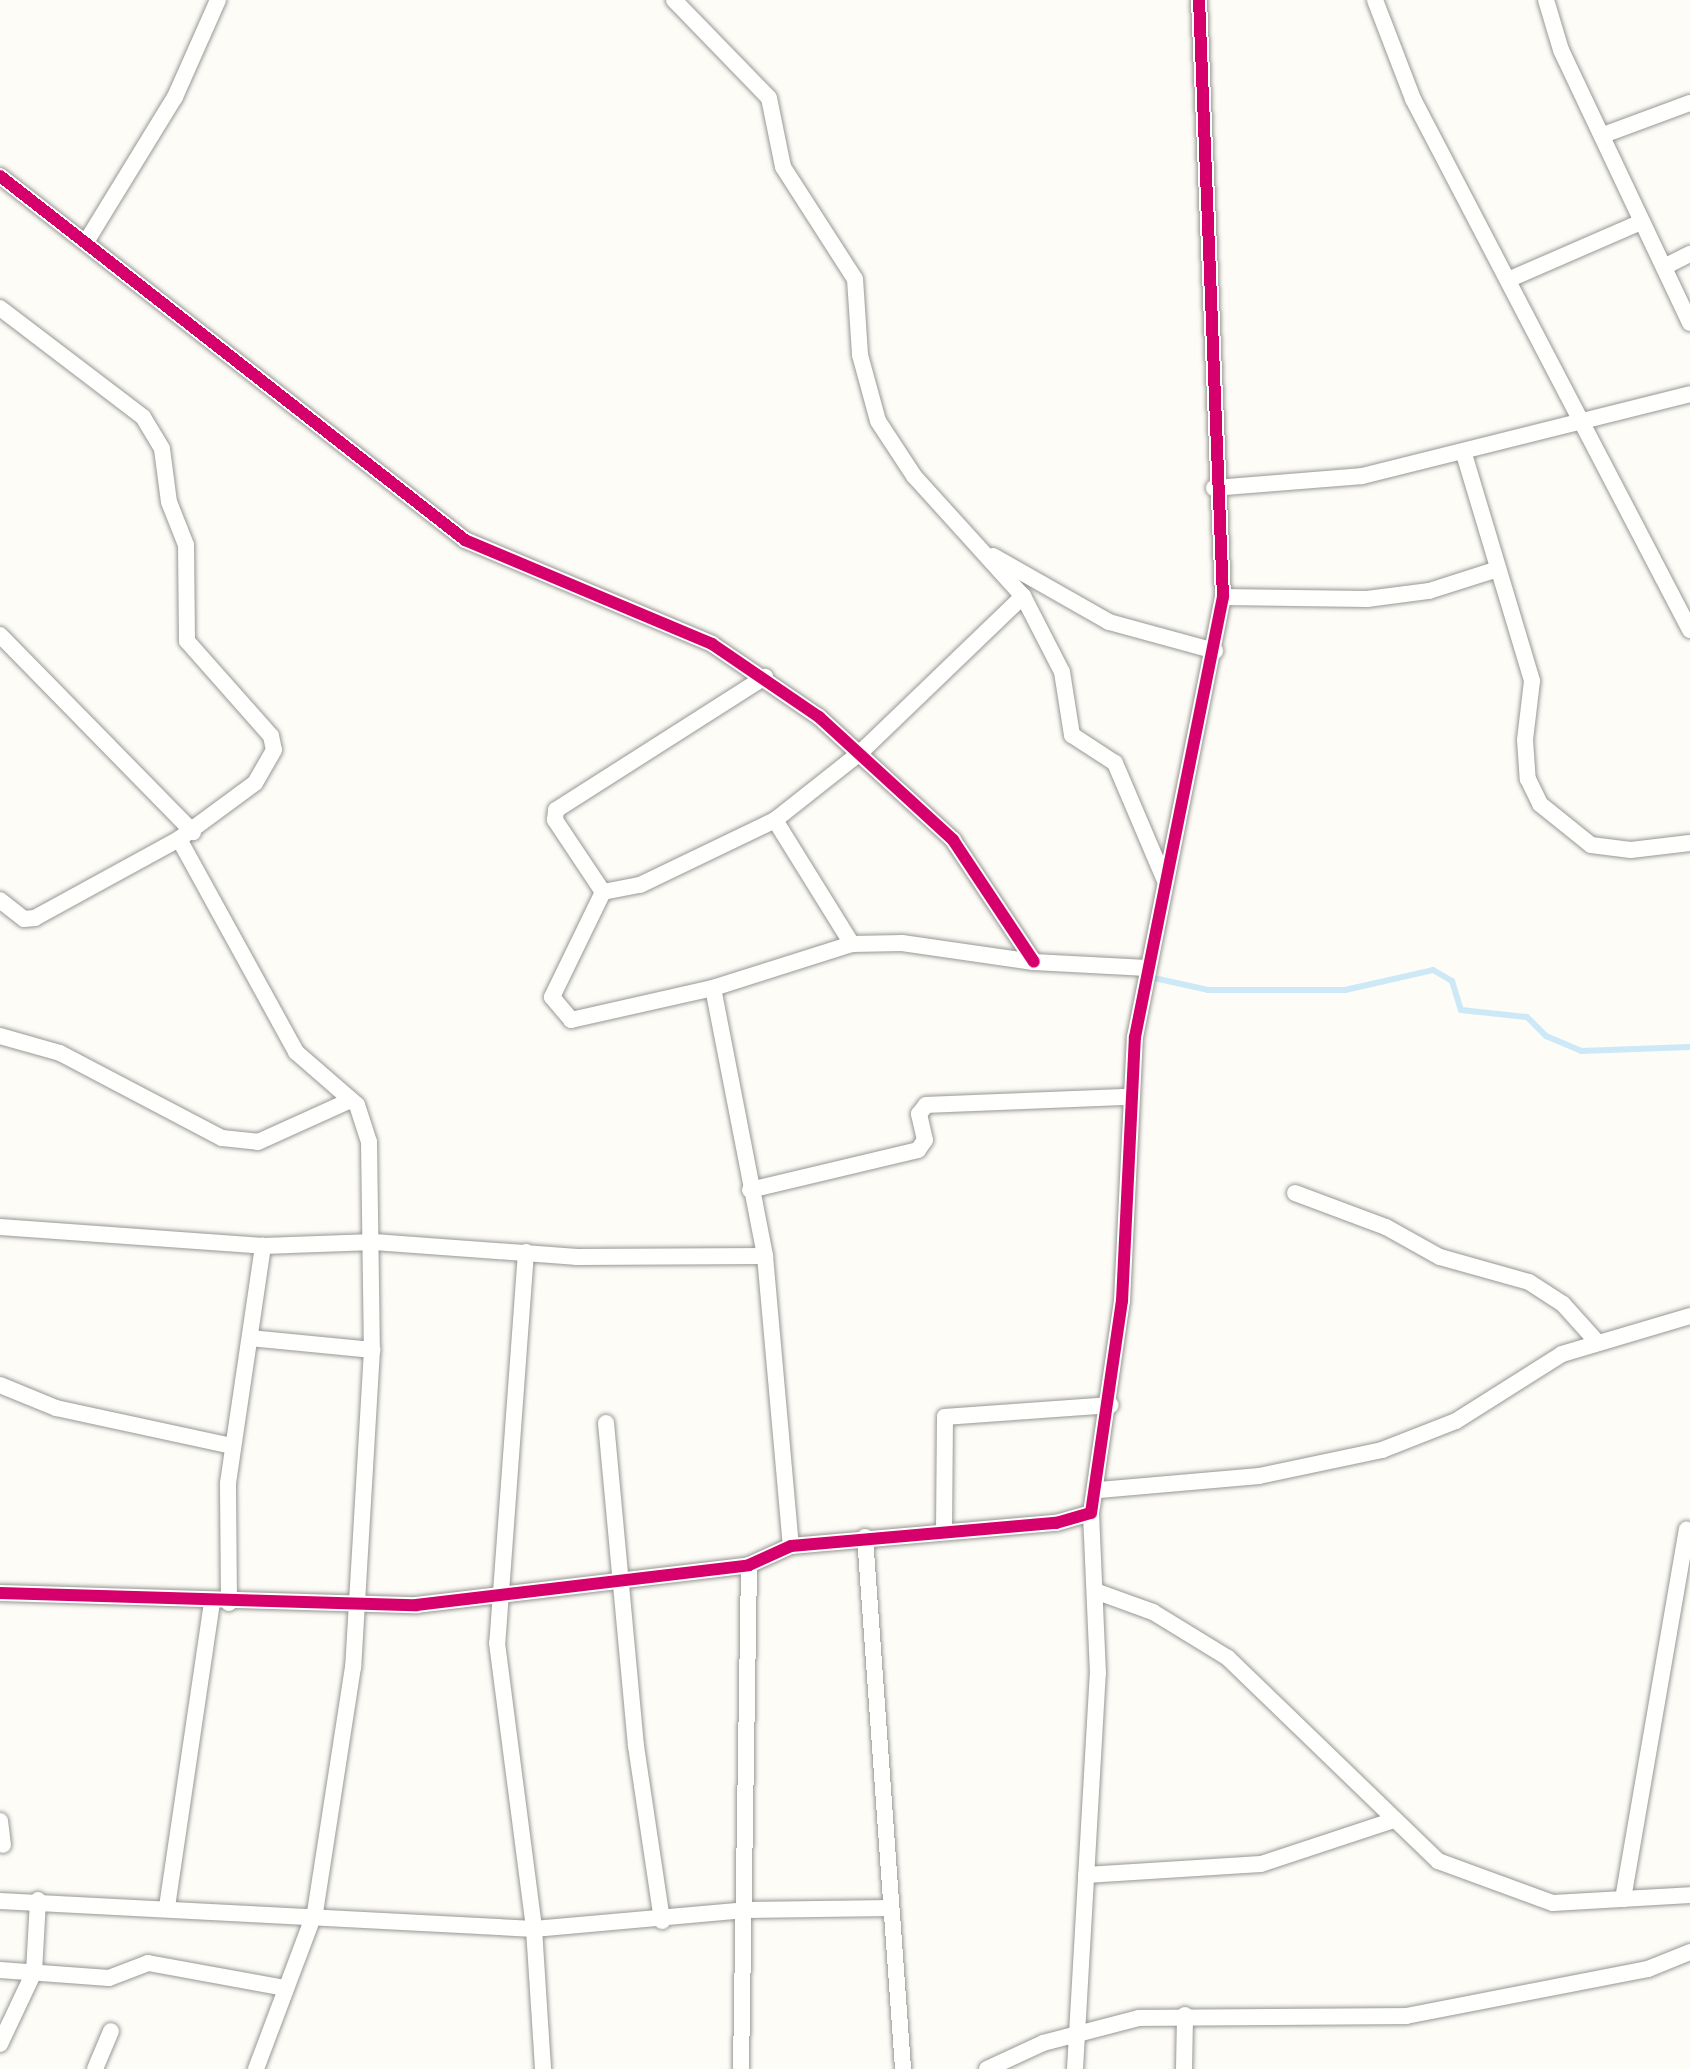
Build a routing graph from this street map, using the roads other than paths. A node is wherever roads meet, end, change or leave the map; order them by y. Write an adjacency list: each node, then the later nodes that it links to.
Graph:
1 (218, 0): 10 (street)
2 (674, 0): 20 (street)
3 (1199, 0): 19 (street)
4 (1375, 0): 13 (street)
5 (1546, 0): 7 (street)
6 (1690, 103): 7 (street)
7 (1606, 134): 9 (street)
8 (0, 176): 10 (street)
9 (1641, 222): 12 (street); 13 (street)
10 (86, 242): 27 (street)
11 (1690, 254): 12 (street)
12 (1664, 267): 15 (street)
13 (1510, 279): 17 (street)
14 (0, 308): 30 (street)
15 (1690, 323)
16 (1690, 394): 17 (street)
17 (1586, 425): 18 (street); 24 (street)
18 (1464, 454): 19 (street); 21 (street)
19 (1214, 488): 23 (street)
20 (992, 556): 22 (street); 26 (street)
21 (1498, 569): 23 (street); 31 (street)
22 (1023, 596): 28 (street); 32 (street)
23 (1223, 597): 26 (street)
24 (1690, 630)
25 (0, 635): 30 (street)
26 (1215, 651): 32 (street)
27 (765, 677): 28 (street); 33 (street)
28 (861, 752): 29 (street); 36 (street)
29 (775, 820): 33 (street); 35 (street)
30 (186, 835): 34 (street); 41 (street)
31 (1690, 843)
32 (1165, 881): 37 (street)
33 (603, 892): 38 (street)
34 (0, 900)
35 (852, 944): 36 (street); 38 (street)
36 (1034, 962): 37 (street)
37 (1147, 968): 40 (street)
38 (713, 988): 42 (street)
39 (0, 1036): 41 (street)
40 (1128, 1097): 42 (street); 54 (street)
41 (351, 1100): 45 (street)
42 (750, 1190): 48 (street)
43 (1295, 1193): 51 (street)
44 (0, 1227): 46 (street)
45 (374, 1242): 46 (street); 47 (street); 52 (street)
46 (263, 1246): 50 (street)
47 (526, 1252): 48 (street); 67 (street)
48 (765, 1256): 62 (street)
49 (1690, 1316): 51 (street)
50 (250, 1338): 52 (street); 56 (street)
51 (1598, 1343): 57 (street)
52 (372, 1350): 69 (street)
53 (0, 1385): 56 (street)
54 (1111, 1405): 57 (street); 60 (street)
55 (606, 1423): 64 (street)
56 (232, 1446): 68 (street)
57 (1099, 1490): 58 (street)
58 (1091, 1513): 60 (street); 65 (street)
59 (1687, 1529): 75 (street)
60 (944, 1531): 61 (street)
61 (865, 1537): 62 (street); 79 (street)
62 (791, 1546): 63 (street)
63 (749, 1565): 64 (street); 80 (street)
64 (623, 1584): 67 (street); 82 (street)
65 (1095, 1591): 71 (street); 73 (street)
66 (0, 1593): 68 (street)
67 (497, 1597): 69 (street); 83 (street)
68 (221, 1602): 69 (street); 78 (street)
69 (358, 1605): 81 (street)
70 (0, 1821): 72 (street)
71 (1391, 1821): 73 (street); 75 (street)
72 (3, 1845)
73 (1086, 1875): 90 (street)
74 (1690, 1895): 75 (street)
75 (1623, 1899)
76 (38, 1900): 77 (street); 78 (street); 86 (street)
77 (0, 1901)
78 (167, 1907): 81 (street)
79 (891, 1908): 80 (street); 96 (street)
80 (745, 1910): 82 (street); 95 (street)
81 (315, 1912): 83 (street); 87 (street)
82 (662, 1921): 83 (street)
83 (534, 1929): 94 (street)
84 (1690, 1952): 88 (street)
85 (0, 1970): 86 (street)
86 (34, 1972): 87 (street); 91 (street)
87 (286, 1988): 93 (street)
88 (1185, 2015): 90 (street); 99 (street)
89 (111, 2031): 92 (street)
90 (1076, 2034): 97 (street); 98 (street)
91 (0, 2044)
92 (95, 2069)
93 (256, 2069)
94 (543, 2069)
95 (741, 2069)
96 (903, 2069)
97 (987, 2069)
98 (1075, 2069)
99 (1184, 2069)

